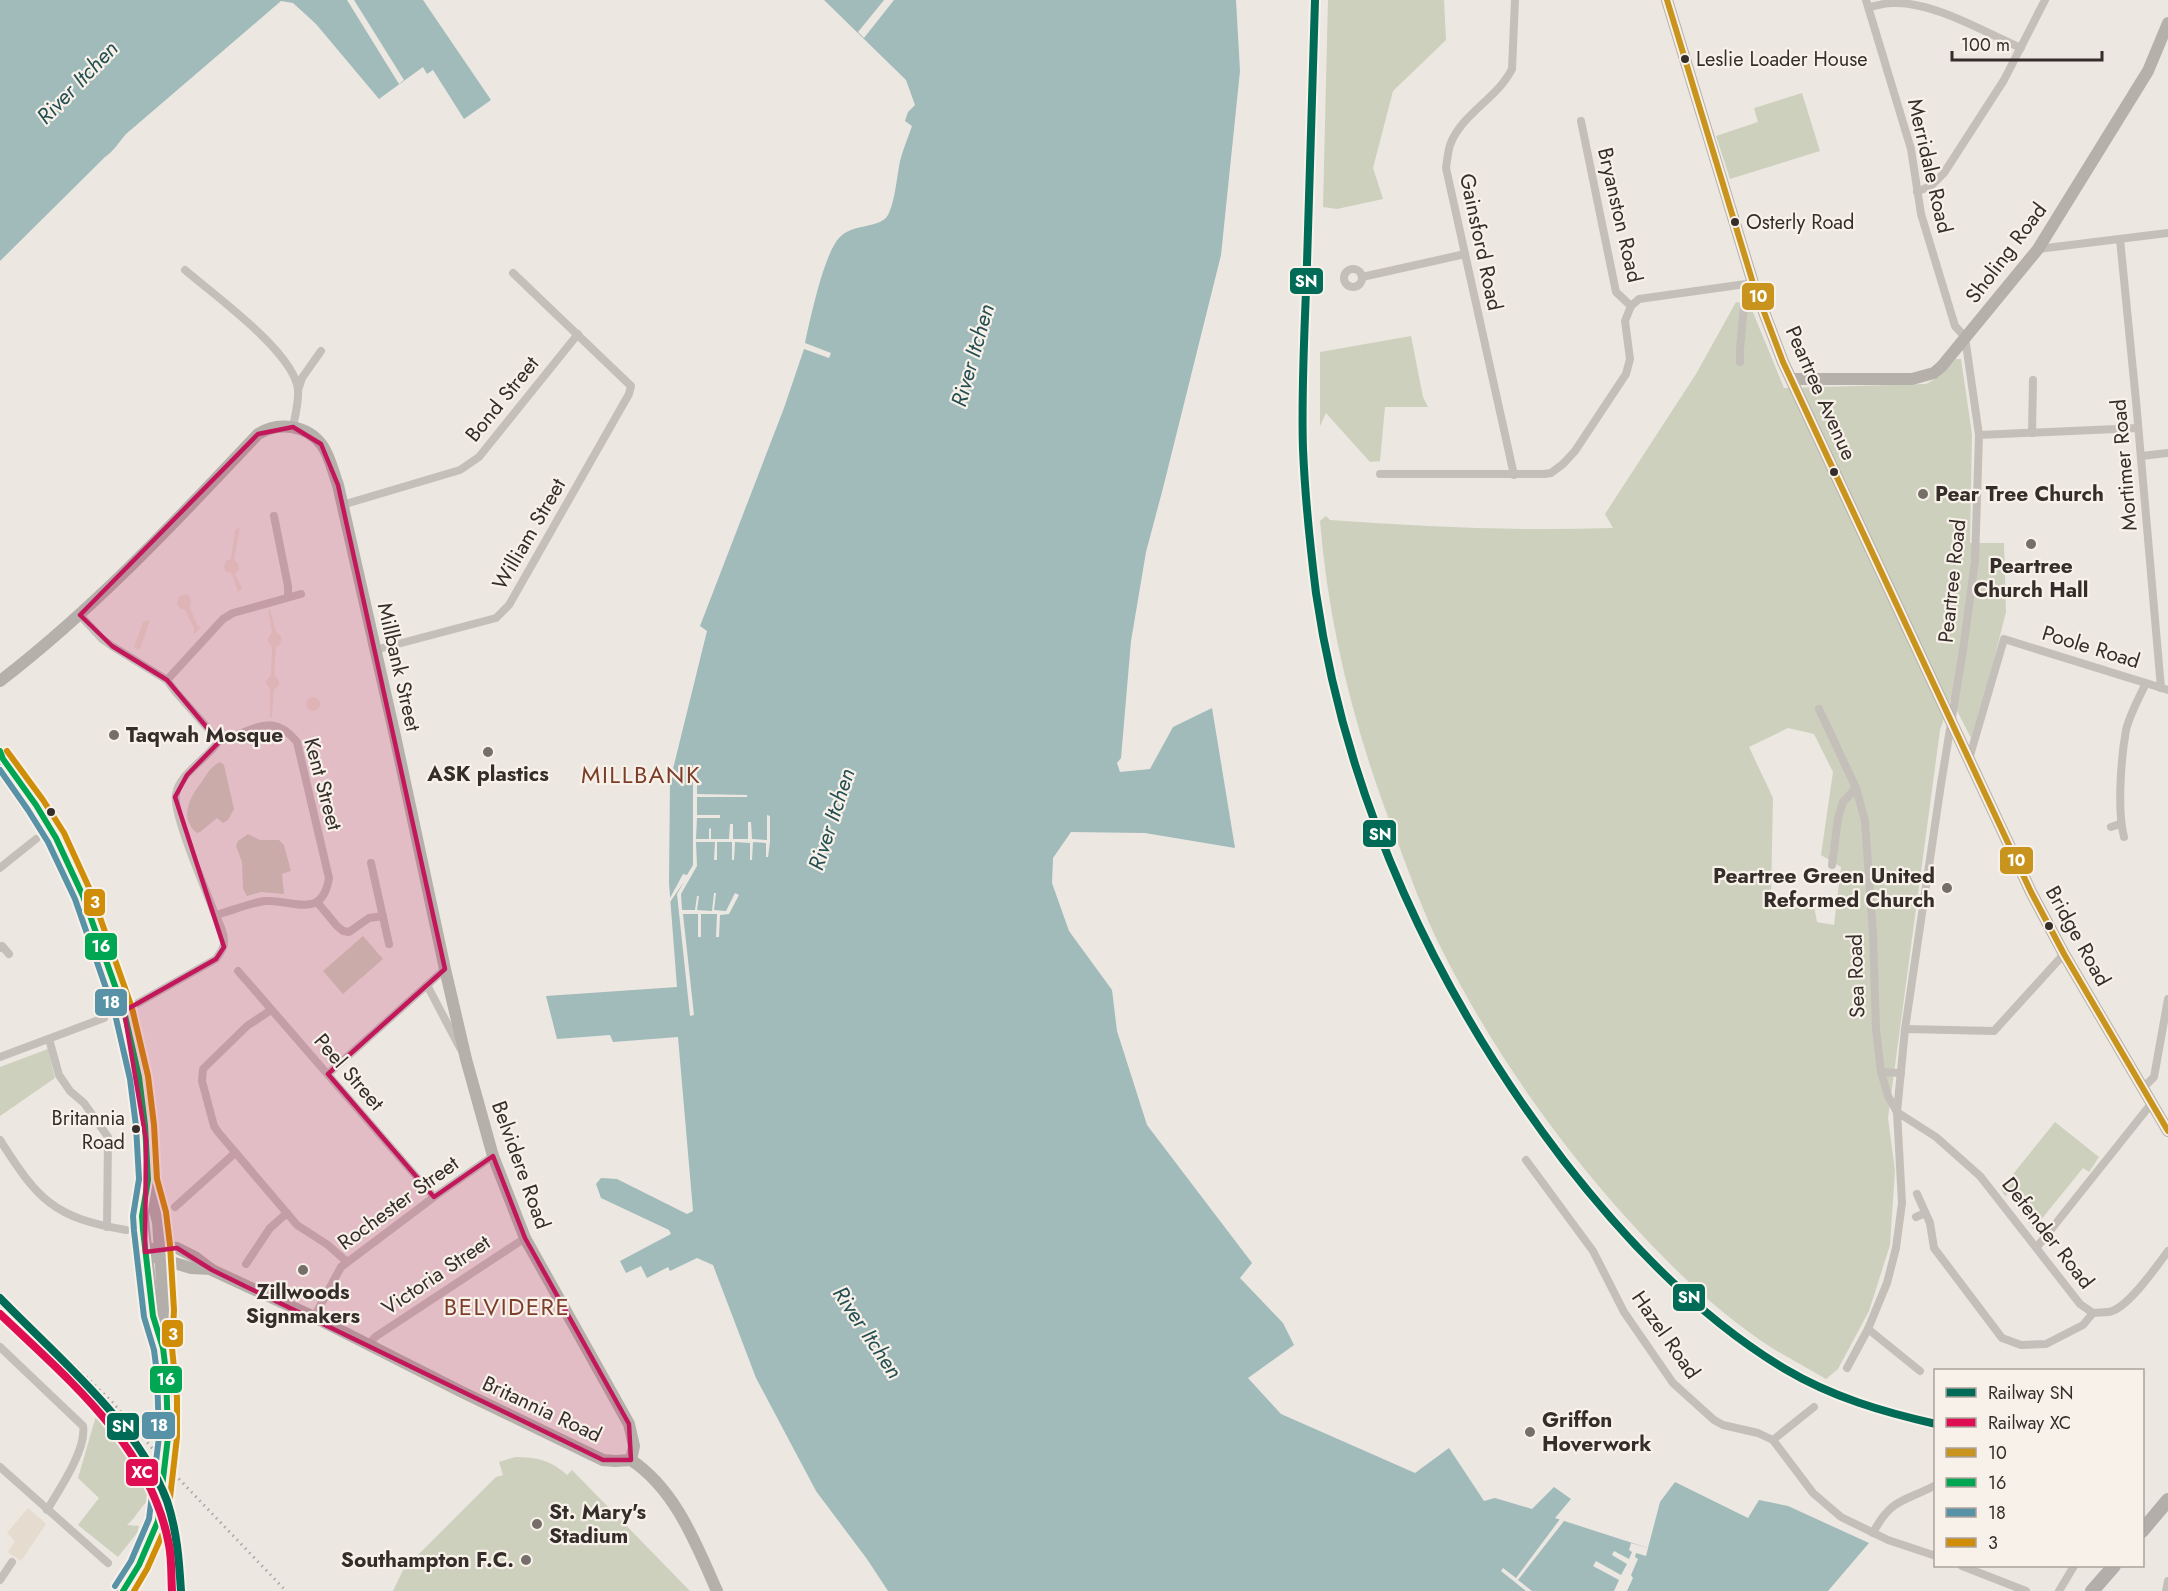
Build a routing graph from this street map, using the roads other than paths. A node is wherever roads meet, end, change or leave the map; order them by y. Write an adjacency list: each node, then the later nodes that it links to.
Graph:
1 (1515, 0): 12 (street, Gainsford Road)
2 (1667, 0): 16 (street, Peartree Avenue)
3 (2045, 0): 6 (street)
4 (1868, 4): 6 (street); 8 (street, Merridale Road)
5 (2168, 23): 11 (street, Sholing Road)
6 (2021, 48): 8 (street)
7 (1581, 121): 17 (street, Bryanston Road)
8 (1917, 192): 19 (street, Merridale Road)
9 (2168, 234): 10 (street)
10 (2120, 239): 11 (street); 26 (street, Mortimer Road)
11 (2038, 249): 19 (street, Sholing Road)
12 (1465, 254): 15 (street); 32 (street, Gainsford Road)
13 (185, 270): 24 (street)
14 (513, 273): 18 (street)
15 (1362, 277)
16 (1749, 284): 17 (street); 21 (street); 22 (street, Peartree Avenue)
17 (1631, 306): 32 (street, Bryanston Road)
18 (578, 334): 33 (street, Bond Street); 38 (street, William Street)
19 (1965, 337): 22 (street, Sholing Road); 28 (street, Peartree Road)
20 (321, 351): 24 (street)
21 (1740, 362)
22 (1791, 380): 44 (street, Peartree Avenue)
23 (2033, 380): 27 (street)
24 (298, 390): 25 (street)
25 (293, 427): 33 (street, Millbank Street); 37 (street)
26 (2138, 428): 27 (street); 30 (street, Mortimer Road)
27 (2032, 433): 28 (street)
28 (1978, 435): 44 (street, Peartree Road)
29 (2168, 453): 30 (street)
30 (2141, 456): 42 (street, Mortimer Road)
31 (1380, 474): 32 (street, Bryanston Road)
32 (1514, 475)
33 (342, 505): 38 (street, Millbank Street)
34 (274, 516): 36 (street)
35 (301, 594): 36 (street)
36 (288, 597): 39 (street)
37 (80, 615): 39 (street); 40 (street)
38 (375, 650): 63 (street, Millbank Street)
39 (167, 680): 45 (street)
40 (0, 681)
41 (2146, 683): 42 (street, Poole Road); 47 (street, Poole Road); 49 (street)
42 (2164, 689)
43 (1819, 709): 48 (street, Sea Road)
44 (1951, 721): 47 (street, Bridge Road); 70 (street, Peartree Road)
45 (219, 741): 56 (street, Kent Street); 57 (street)
46 (1, 755): 68 (main road)
47 (1969, 760): 62 (street, Bridge Road)
48 (1856, 788): 54 (street); 74 (street, Sea Road)
49 (2120, 824): 50 (street); 51 (street)
50 (2111, 827)
51 (2124, 837)
52 (36, 839): 55 (street)
53 (371, 863): 58 (street)
54 (1832, 865)
55 (0, 868)
56 (317, 902): 57 (street); 58 (street)
57 (216, 915): 68 (street)
58 (383, 916): 59 (street)
59 (389, 944)
60 (1, 945): 61 (street)
61 (9, 954)
62 (2064, 954): 70 (street); 77 (street, Bridge Road)
63 (445, 969): 65 (street); 73 (street, Belvidere Road)
64 (238, 971): 67 (street, Peel Street)
65 (427, 985): 73 (street, Belvidere Road); 76 (street)
66 (2168, 999): 77 (street)
67 (271, 1010): 76 (street, Peel Street); 82 (street)
68 (124, 1011): 85 (main road)
69 (104, 1018): 71 (street)
70 (1905, 1029): 75 (street, Peartree Road)
71 (49, 1039): 72 (street); 92 (street)
72 (0, 1057)
73 (466, 1059): 83 (street, Belvidere Road)
74 (1881, 1072): 75 (street); 79 (street, Sea Road)
75 (1901, 1073): 79 (street, Peartree Road)
76 (328, 1074): 87 (street, Peel Street)
77 (2142, 1089): 78 (street, Bridge Road)
78 (2151, 1104): 80 (street, Bridge Road); 95 (street)
79 (1896, 1112): 95 (street, Defender Road); 103 (street, Sea Road)
80 (2168, 1131)
81 (0, 1140): 92 (street)
82 (235, 1153): 88 (street); 89 (street)
83 (493, 1156): 87 (street, Rochester Street); 94 (street, Belvidere Road)
84 (1526, 1160): 110 (street, Hazel Road)
85 (148, 1180): 97 (main road); 98 (main road)
86 (1917, 1194): 90 (street)
87 (434, 1197): 99 (street, Rochester Street)
88 (175, 1207)
89 (287, 1213): 99 (street); 100 (street)
90 (1925, 1213): 91 (street); 101 (street)
91 (1916, 1217)
92 (106, 1227): 93 (street)
93 (126, 1230)
94 (525, 1238): 104 (street, Victoria Street); 111 (street, Belvidere Road)
95 (2037, 1247): 101 (street, Defender Road)
96 (2168, 1251): 101 (street, Defender Road)
97 (145, 1252): 98 (street, Britannia Road); 106 (main road)
98 (161, 1253): 102 (street, Britannia Road); 106 (main road)
99 (347, 1262): 102 (street, Rochester Street)
100 (246, 1264)
101 (2093, 1313)
102 (314, 1317): 104 (street, Britannia Road)
103 (1868, 1329): 107 (street, Sea Road); 108 (street)
104 (369, 1345): 111 (street, Britannia Road)
105 (0, 1347): 115 (street)
106 (163, 1348): 126 (main road, bridge)
107 (1847, 1368)
108 (1920, 1371)
109 (1814, 1407): 110 (street)
110 (1773, 1440): 117 (street)
111 (631, 1460): 127 (street)
112 (0, 1467): 115 (street)
113 (1934, 1485): 117 (street)
114 (2168, 1500): 116 (main road)
115 (47, 1510): 120 (street)
116 (2144, 1529)
117 (1873, 1533): 118 (street)
118 (1934, 1556)
119 (12, 1562): 124 (street)
120 (108, 1563)
121 (1965, 1567): 128 (street)
122 (2073, 1567): 129 (street)
123 (2113, 1567): 130 (main road)
124 (0, 1580)
125 (2168, 1581): 131 (street)
126 (123, 1591)
127 (717, 1591)
128 (2026, 1591)
129 (2059, 1591)
130 (2092, 1591)
131 (2166, 1591)

